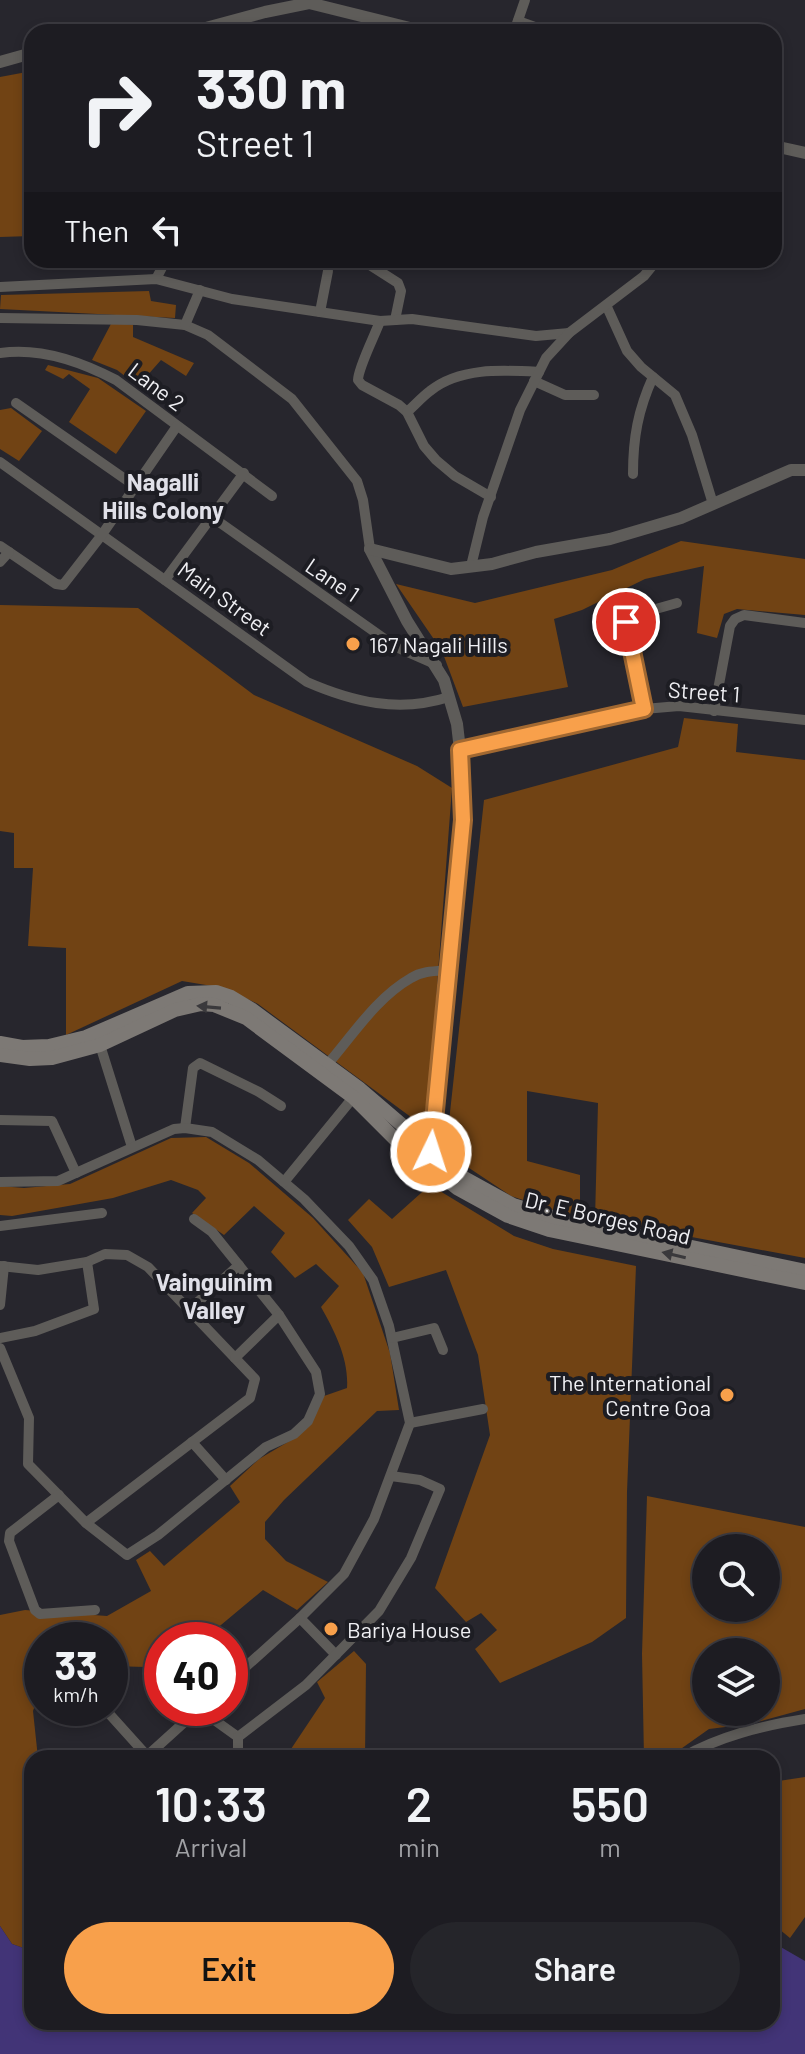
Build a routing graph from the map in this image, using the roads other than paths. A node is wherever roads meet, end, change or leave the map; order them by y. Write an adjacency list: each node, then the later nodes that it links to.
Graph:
1 (525, 0): 4 (street)
2 (221, 24): 3 (street)
3 (396, 24)
4 (517, 24)
5 (24, 55): 6 (street)
6 (0, 62)
7 (782, 148): 8 (street)
8 (805, 153)
9 (162, 268): 13 (street)
10 (375, 268): 19 (street)
11 (650, 268): 16 (street)
12 (328, 271): 17 (street)
13 (156, 279): 14 (street); 15 (street)
14 (0, 287)
15 (200, 290): 17 (street); 21 (street)
16 (607, 307): 22 (street); 25 (street)
17 (320, 312): 20 (street)
18 (0, 318): 21 (street)
19 (395, 320): 20 (street); 22 (street)
20 (380, 321): 28 (street)
21 (185, 325): 41 (street)
22 (569, 333): 24 (street)
23 (0, 353): 29 (street, Lane 2)
24 (536, 377): 26 (street); 28 (street); 36 (street)
25 (653, 377): 33 (street); 37 (street)
26 (594, 395)
27 (16, 403): 34 (street)
28 (407, 412): 36 (street)
29 (177, 426): 32 (street, Lane 2); 34 (street)
30 (0, 462): 39 (street, Main Street)
31 (805, 470): 37 (street)
32 (244, 473): 35 (street, Lane 2); 38 (street)
33 (633, 474)
34 (135, 486): 39 (street)
35 (272, 496)
36 (491, 497): 43 (street)
37 (713, 504): 43 (street)
38 (212, 517): 44 (street); 47 (street, Lane 1)
39 (101, 536): 40 (street); 44 (street, Main Street)
40 (5, 549): 42 (street)
41 (370, 549): 43 (street); 47 (street)
42 (0, 562)
43 (471, 566)
44 (165, 580): 48 (street, Main Street)
45 (677, 603): 49 (street)
46 (805, 623): 50 (street)
47 (437, 665): 48 (street)
48 (449, 697): 52 (street)
49 (644, 709): 50 (street, Street 1); 52 (street, Street 1)
50 (714, 711): 51 (street, Street 1)
51 (805, 720)
52 (460, 750): 53 (street)
53 (448, 970): 57 (street); 63 (street)
54 (0, 1043): 57 (main road, Dr. E Borges Road)
55 (100, 1045): 56 (main road, Dr. E Borges Road); 58 (main road, Dr. E Borges Road, one-way to 55); 62 (street)
56 (0, 1055)
57 (327, 1065): 58 (main road, Dr. E Borges Road)
58 (357, 1093): 63 (main road, Dr. E Borges Road); 66 (street); 74 (main road, Dr. E Borges Road, one-way to 58)
59 (281, 1106): 61 (street)
60 (0, 1120): 64 (street)
61 (185, 1128): 62 (street); 66 (street)
62 (132, 1147): 64 (street)
63 (431, 1152): 73 (main road, Dr. E Borges Road)
64 (76, 1173): 65 (street)
65 (0, 1182)
66 (284, 1182): 79 (street)
67 (102, 1213): 69 (street)
68 (194, 1219): 71 (street)
69 (0, 1226)
70 (87, 1262): 72 (street); 76 (street); 78 (street)
71 (239, 1265): 76 (street); 77 (street)
72 (2, 1266): 75 (street)
73 (805, 1271)
74 (805, 1283)
75 (0, 1305)
76 (189, 1310): 82 (street)
77 (279, 1315): 82 (street); 87 (street)
78 (0, 1338)
79 (392, 1338): 81 (street); 84 (street)
80 (0, 1348): 88 (street)
81 (443, 1350)
82 (235, 1358): 85 (street)
83 (483, 1409): 84 (street)
84 (410, 1423): 86 (street)
85 (192, 1442): 87 (street); 89 (street)
86 (391, 1476): 91 (street); 92 (street)
87 (226, 1480): 89 (street)
88 (59, 1495): 89 (street); 90 (street)
89 (86, 1523)
90 (95, 1610)
91 (300, 1618): 92 (street); 93 (street)
92 (336, 1655): 98 (street)
93 (248, 1665)
94 (805, 1719): 102 (street)
95 (120, 1726): 99 (street)
96 (181, 1726): 100 (street)
97 (224, 1726): 98 (street)
98 (238, 1737): 101 (street)
99 (142, 1750)
100 (155, 1750)
101 (238, 1750)
102 (695, 1750)

